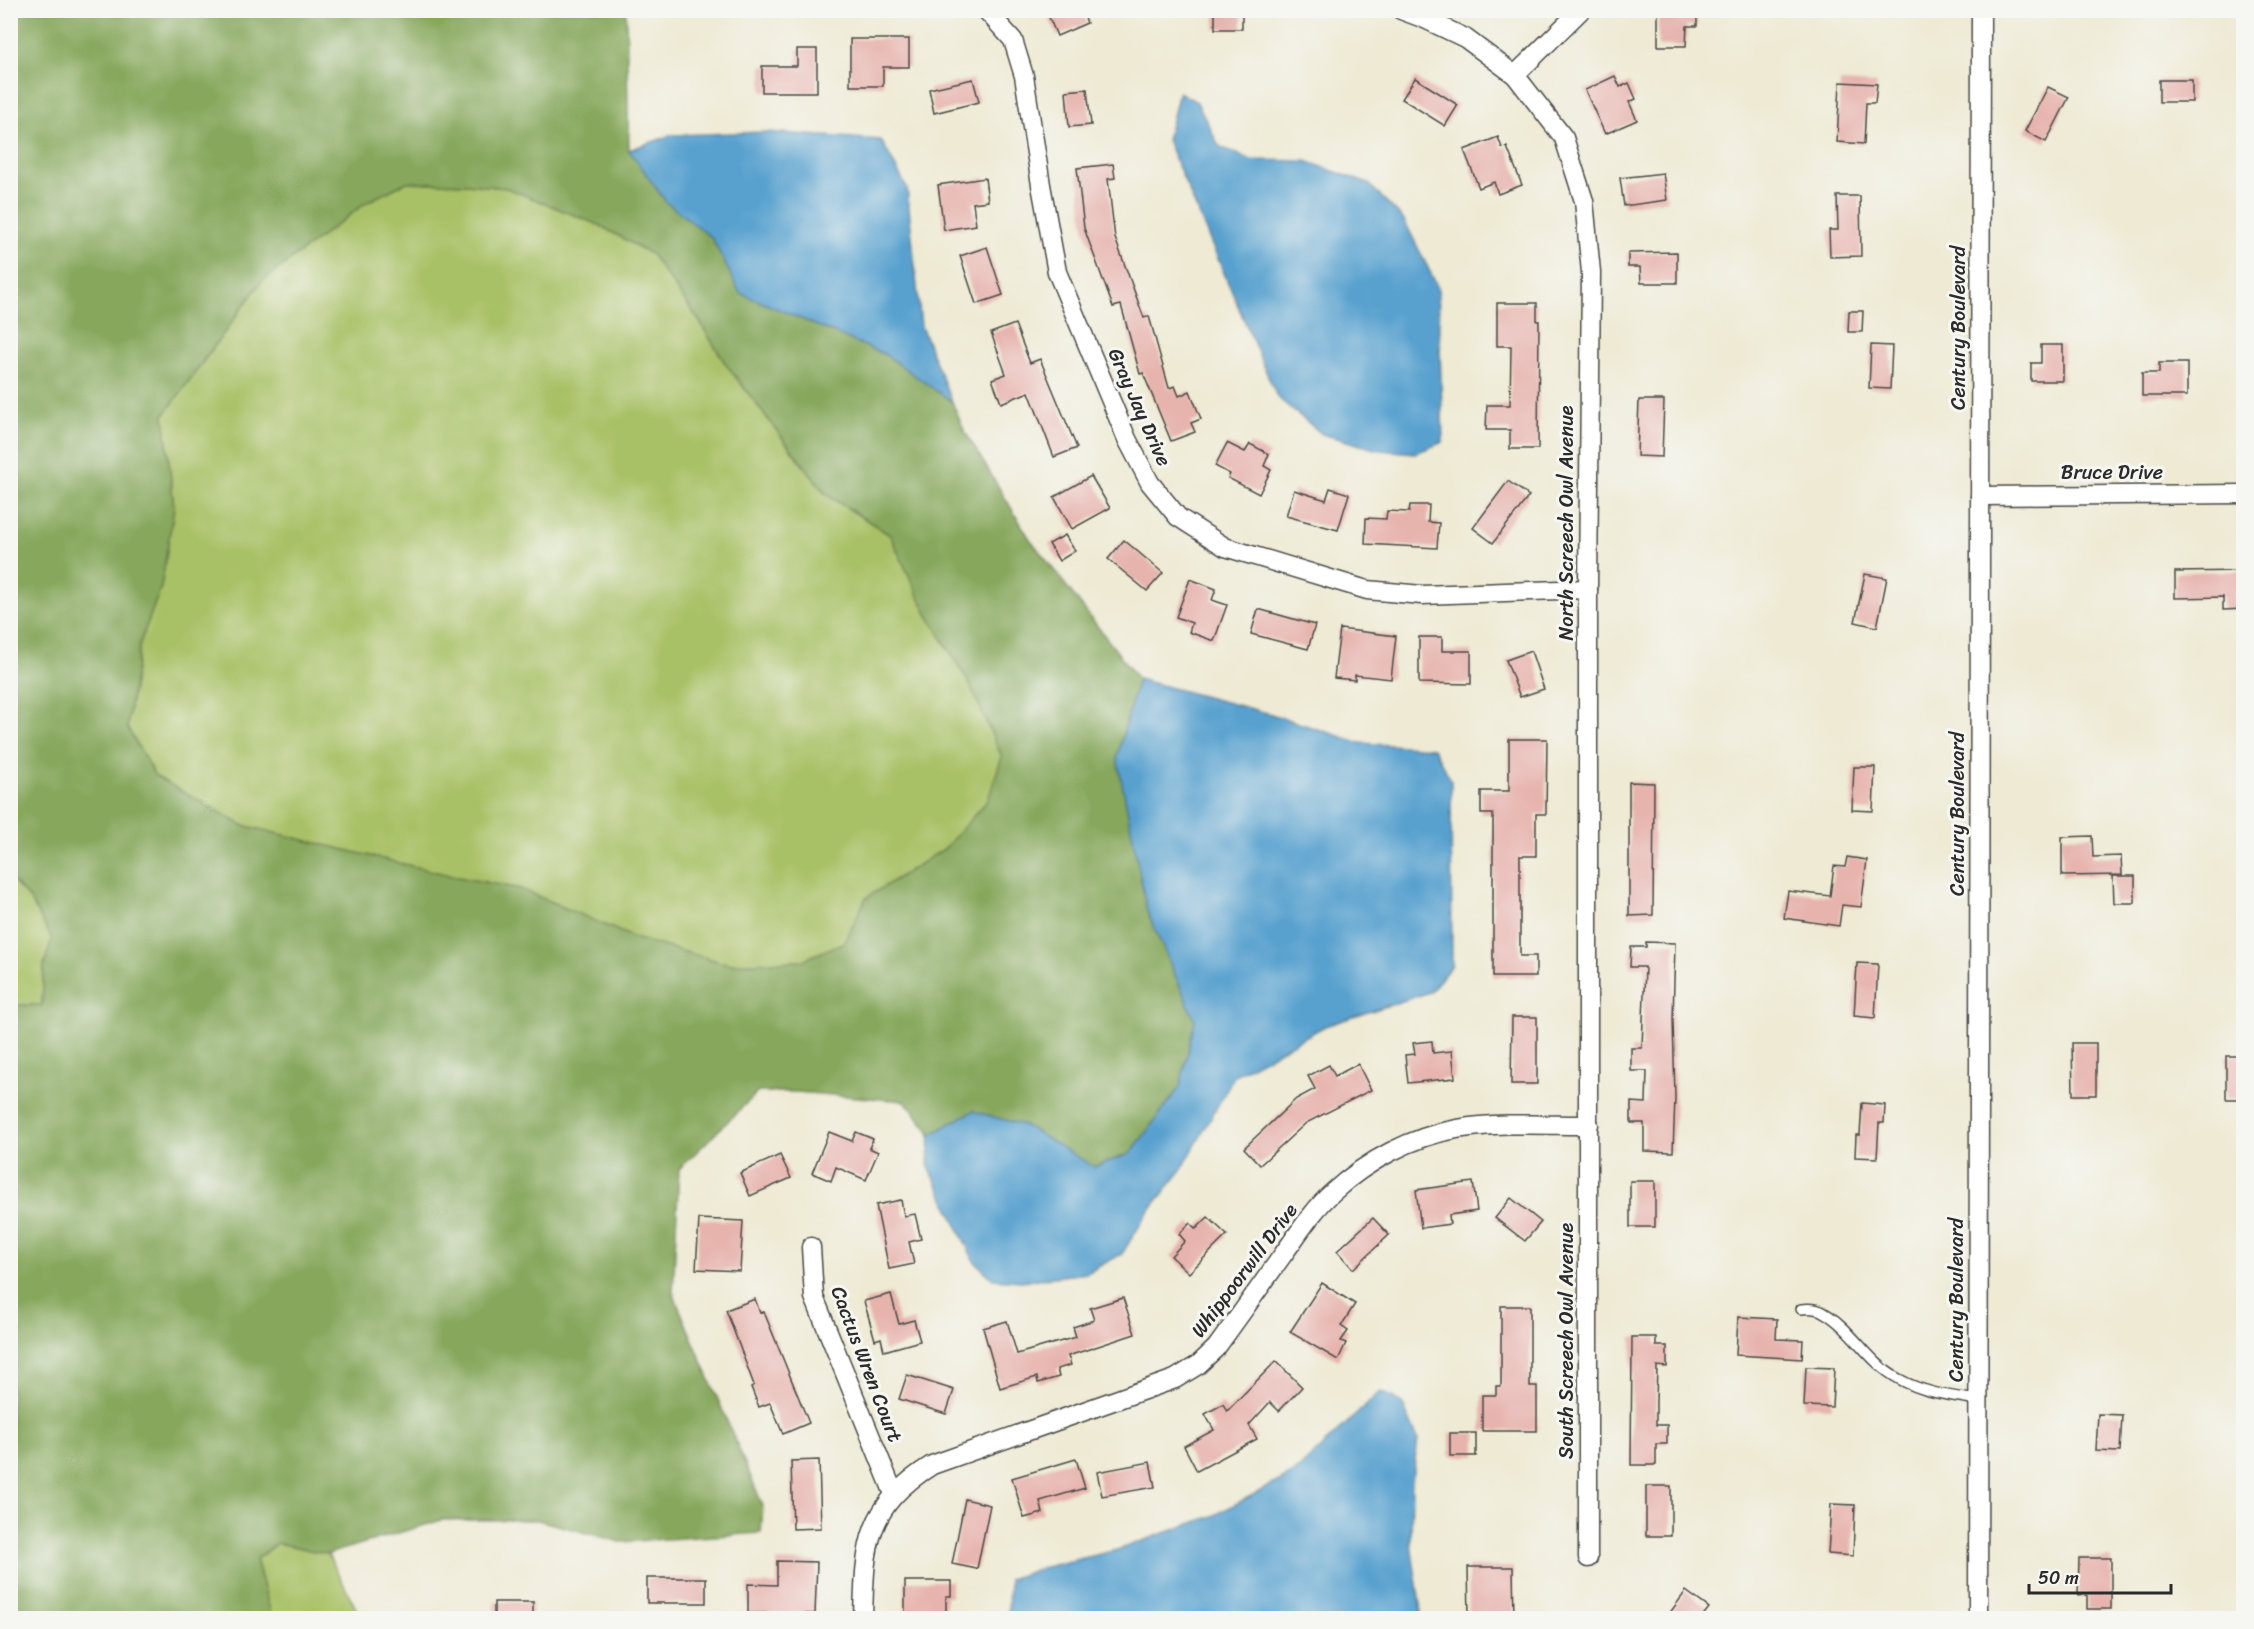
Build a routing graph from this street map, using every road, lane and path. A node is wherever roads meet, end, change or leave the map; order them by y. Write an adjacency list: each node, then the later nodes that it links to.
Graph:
1 (986, 10): 8 (street, Gray Jay Drive)
2 (1401, 10): 5 (street, North Screech Owl Avenue)
3 (1581, 10): 5 (street)
4 (1981, 10): 7 (street, Century Boulevard)
5 (1515, 75): 8 (street, North Screech Owl Avenue)
6 (2244, 494): 7 (street, Bruce Drive)
7 (1980, 496): 12 (street, Century Boulevard)
8 (1588, 589): 9 (street, North Screech Owl Avenue)
9 (1589, 1125): 13 (street, Whippoorwill Drive); 14 (street, South Screech Owl Avenue)
10 (811, 1247): 13 (street, Cactus Wren Court)
11 (1801, 1309): 12 (lane)
12 (1978, 1400): 16 (street, Century Boulevard)
13 (894, 1494): 15 (street, Whippoorwill Drive)
14 (1588, 1557)
15 (863, 1618)
16 (1978, 1618)

